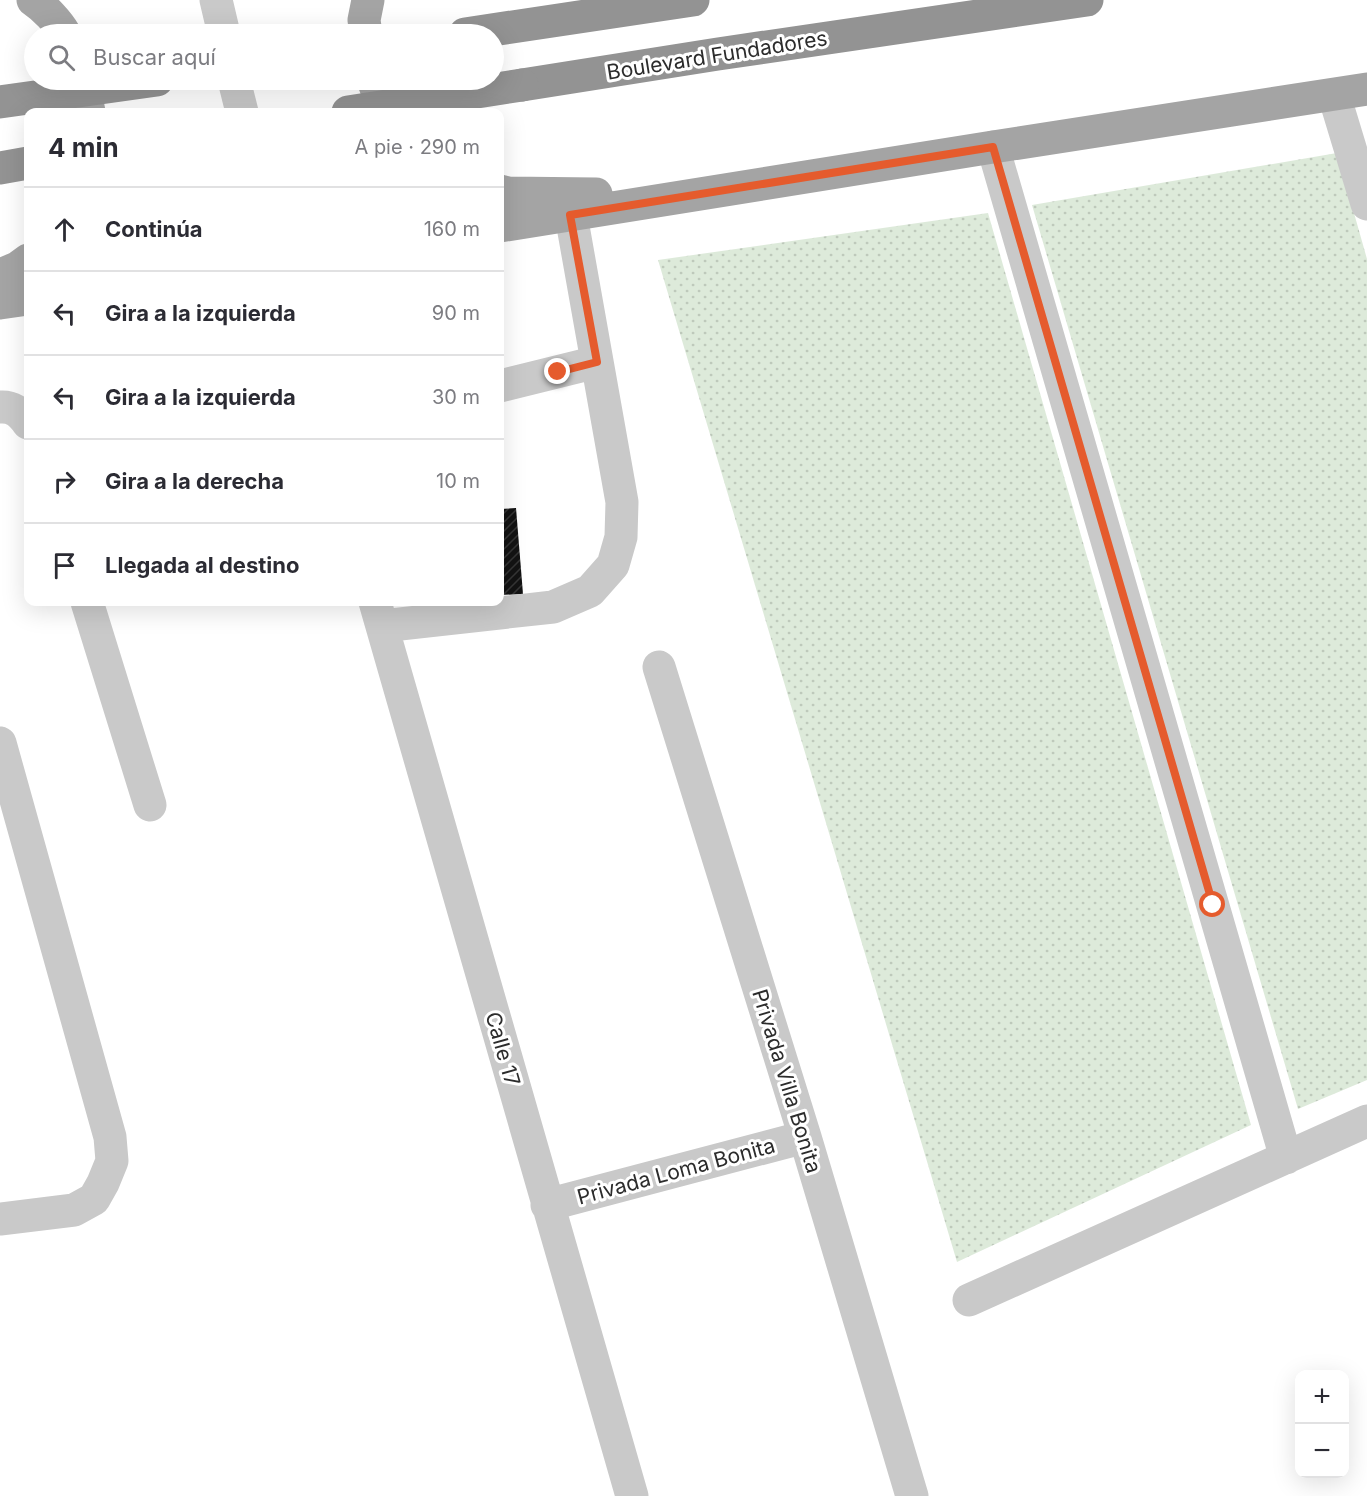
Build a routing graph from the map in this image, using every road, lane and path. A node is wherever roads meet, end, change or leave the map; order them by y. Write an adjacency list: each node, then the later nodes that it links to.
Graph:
1 (33, 0): 6 (main road)
2 (216, 0): 7 (street)
3 (368, 0): 8 (main road)
4 (693, 0): 9 (highway)
5 (1087, 0): 10 (highway, Boulevard Fundadores, bridge)
6 (58, 24)
7 (222, 24)
8 (365, 24)
9 (504, 29)
10 (504, 88)
11 (1367, 89): 17 (main road)
12 (85, 90): 19 (main road)
13 (86, 90): 18 (highway, bridge)
14 (236, 90): 20 (street)
15 (377, 90): 22 (main road)
16 (490, 90): 21 (highway, Boulevard Fundadores, bridge)
17 (1334, 95): 23 (main road); 28 (street)
18 (0, 102)
19 (88, 108)
20 (241, 108)
21 (374, 108)
22 (384, 108)
23 (993, 147): 26 (main road); 46 (street)
24 (24, 164): 25 (highway)
25 (0, 168)
26 (719, 191): 27 (main road); 29 (main road)
27 (504, 192)
28 (1367, 204)
29 (570, 215): 30 (main road); 35 (street)
30 (504, 225)
31 (24, 263): 32 (main road)
32 (0, 275)
33 (24, 300): 34 (main road)
34 (0, 303)
35 (597, 362): 36 (street); 40 (street)
36 (504, 385)
37 (0, 407): 38 (street)
38 (24, 417)
39 (88, 606): 43 (street)
40 (379, 614): 47 (street, Calle 17)
41 (659, 667): 45 (street, Privada Villa Bonita)
42 (0, 743): 48 (street)
43 (150, 805)
44 (1367, 1121): 46 (street)
45 (805, 1137): 47 (street, Privada Loma Bonita); 51 (street, Privada Villa Bonita)
46 (1286, 1158): 49 (street)
47 (547, 1205): 50 (street, Calle 17)
48 (0, 1219)
49 (969, 1300)
50 (632, 1496)
51 (912, 1496)

